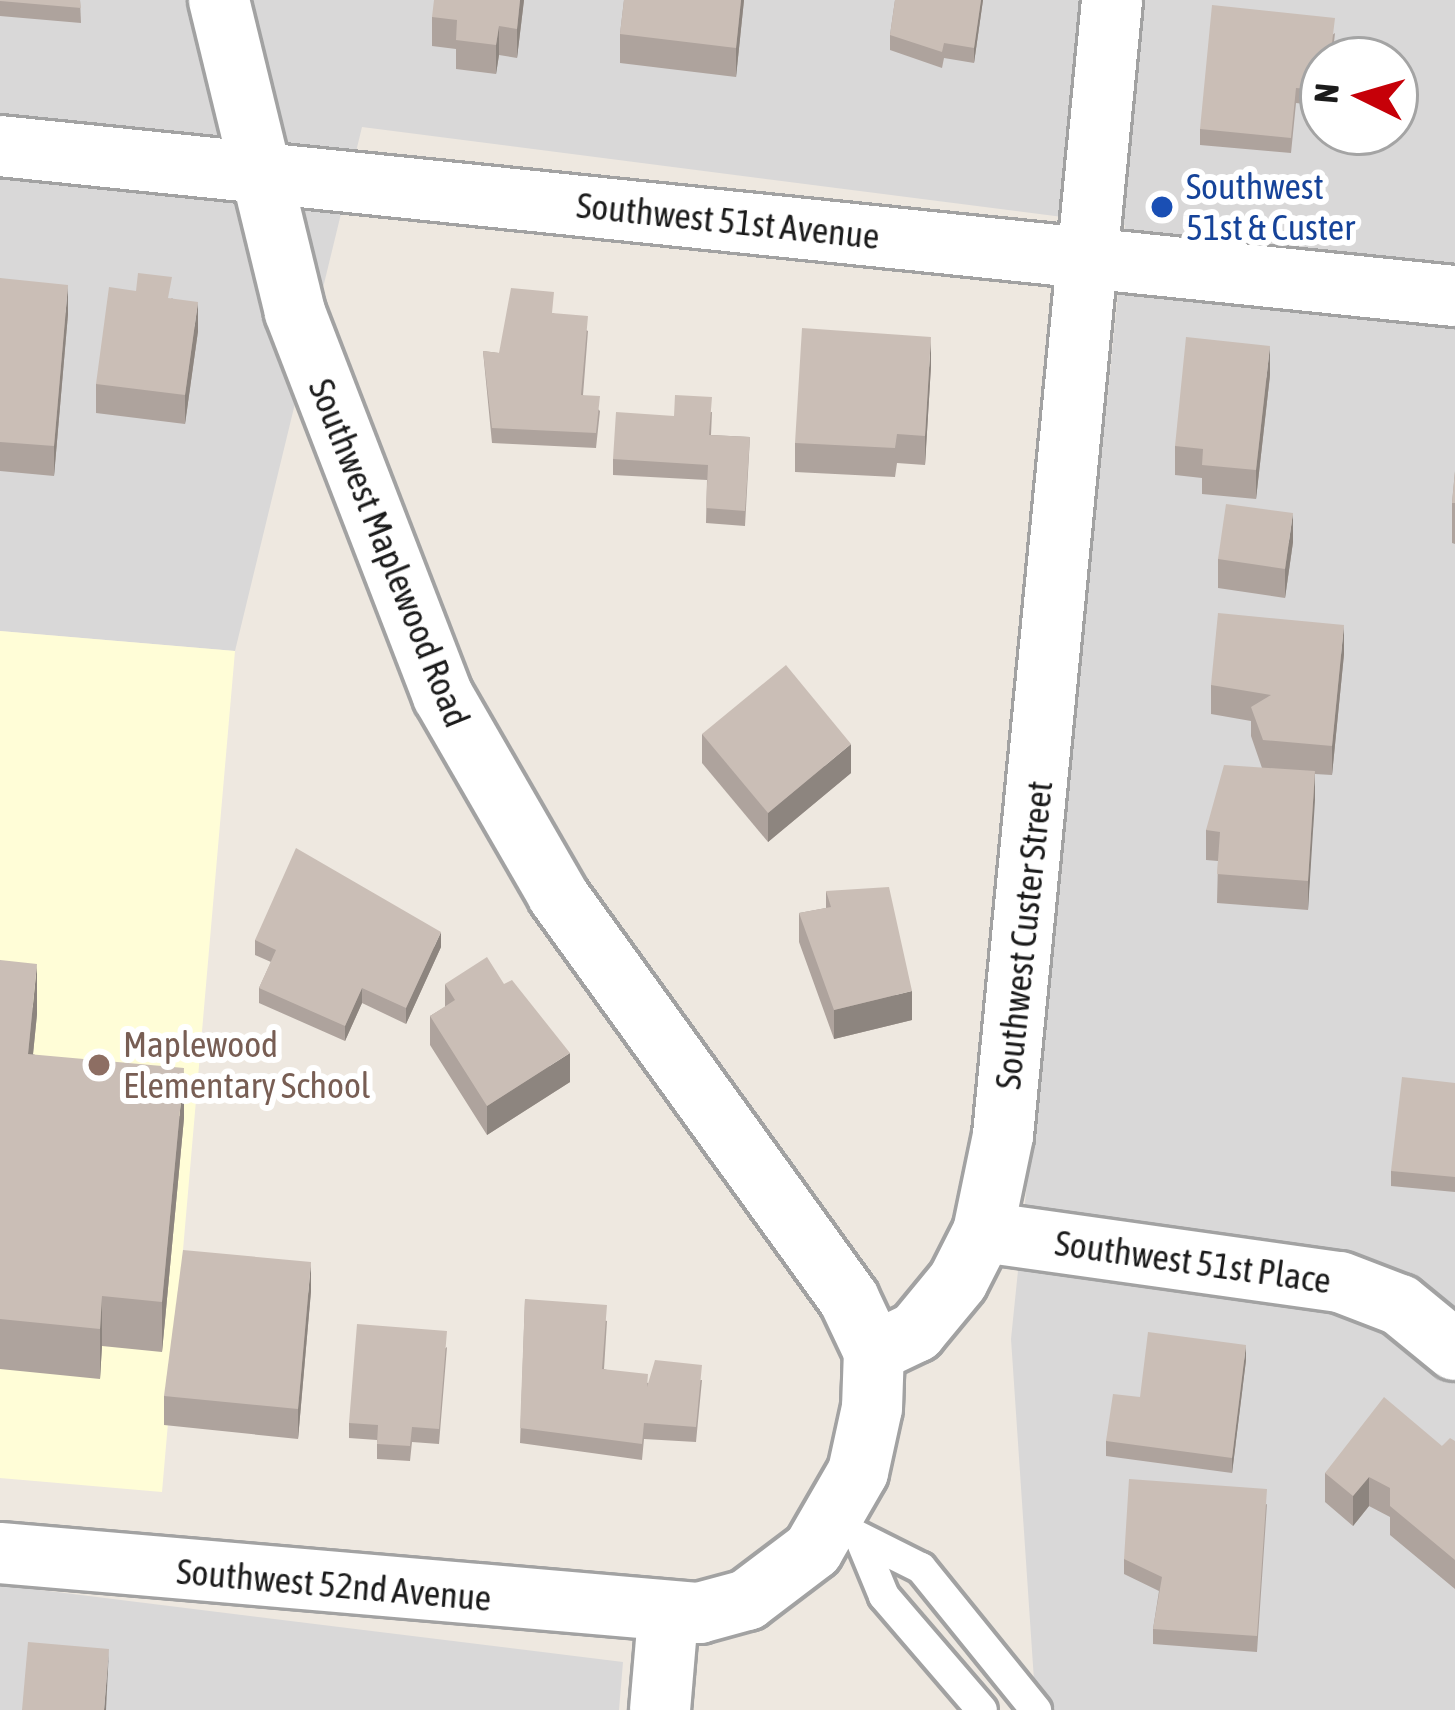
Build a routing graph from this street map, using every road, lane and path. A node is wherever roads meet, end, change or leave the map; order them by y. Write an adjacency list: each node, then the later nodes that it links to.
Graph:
1 (219, 0): 4 (street, Southwest Maplewood Road)
2 (1112, 0): 5 (street, Southwest Custer Street)
3 (0, 146): 4 (street, Southwest 51st Avenue)
4 (257, 172): 5 (street, Southwest 51st Avenue); 9 (street, Southwest Maplewood Road)
5 (1095, 259): 6 (street, Southwest 51st Avenue); 7 (street, Southwest Custer Street)
6 (1455, 296)
7 (983, 1232): 8 (street, Southwest 51st Place); 9 (street, Southwest Custer Street)
8 (1455, 1350)
9 (874, 1352): 10 (street)
10 (848, 1534): 12 (street); 14 (lane); 15 (lane)
11 (0, 1553): 12 (street, Southwest 52nd Avenue)
12 (668, 1616): 13 (street)
13 (660, 1710)
14 (982, 1710)
15 (1036, 1710)

